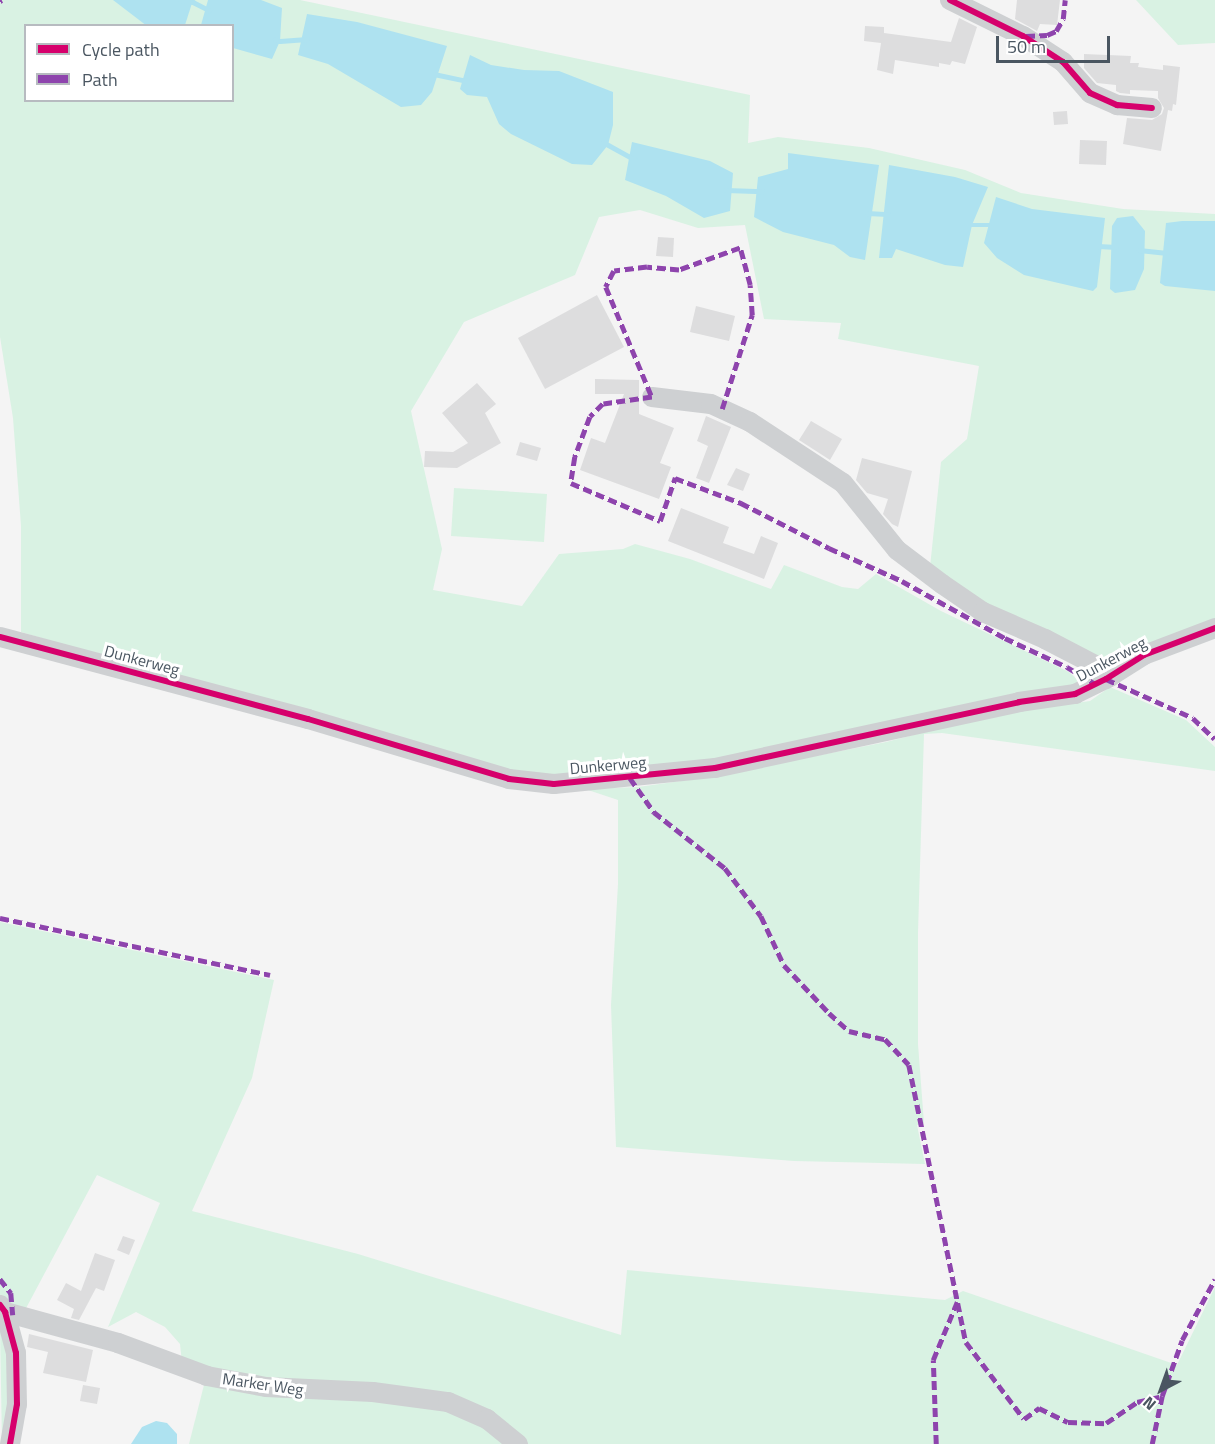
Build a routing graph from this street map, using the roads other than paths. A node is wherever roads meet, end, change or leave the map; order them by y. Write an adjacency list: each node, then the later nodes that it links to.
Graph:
1 (950, 0): 2 (street)
2 (1152, 108)
3 (652, 397): 6 (street, Dunkerweg)
4 (1215, 628): 6 (street, Dunkerweg)
5 (0, 637): 6 (street, Dunkerweg)
6 (1110, 677)
7 (2, 1309): 8 (street); 9 (street, Marker Weg)
8 (10, 1444)
9 (518, 1444)

